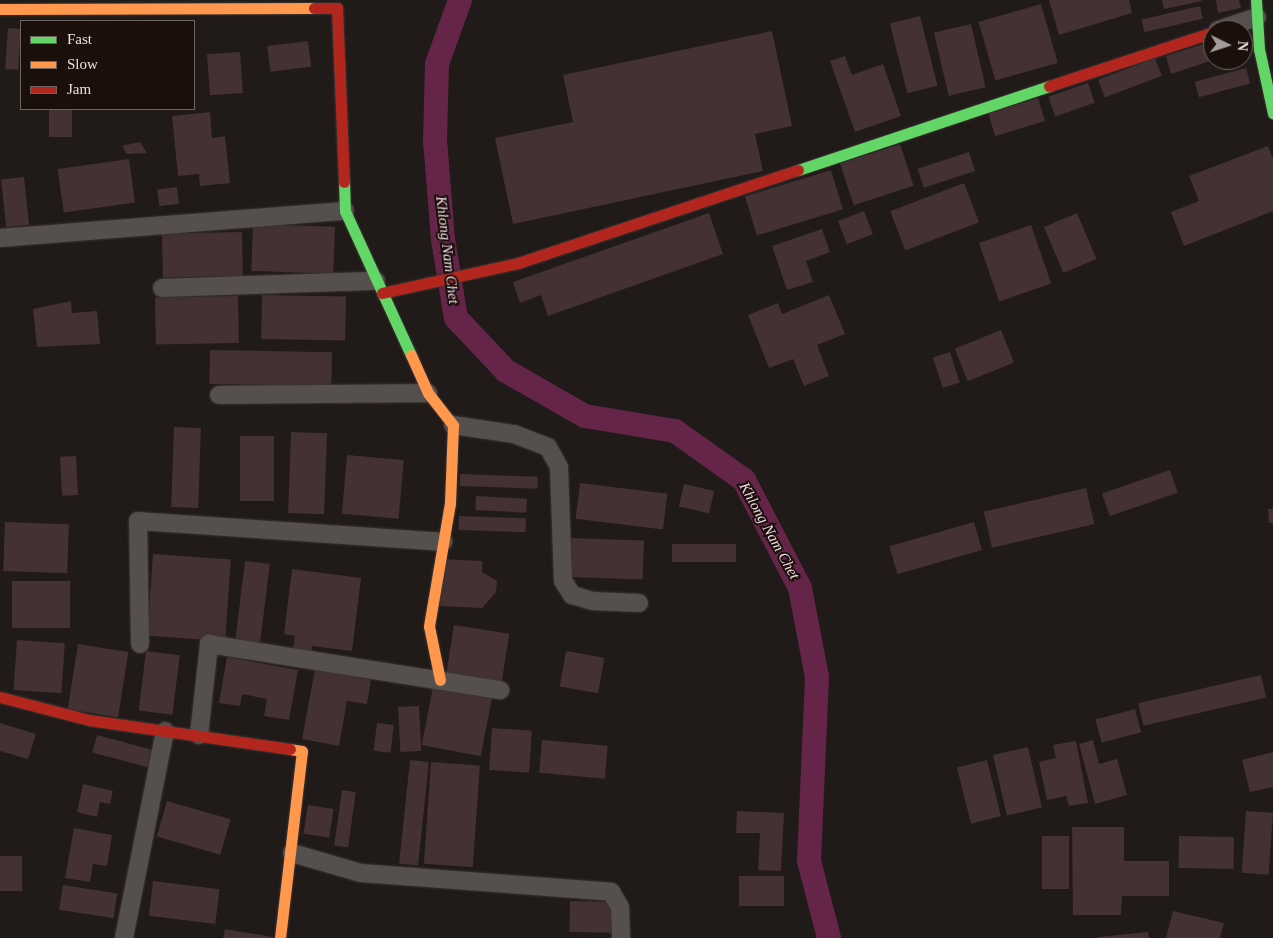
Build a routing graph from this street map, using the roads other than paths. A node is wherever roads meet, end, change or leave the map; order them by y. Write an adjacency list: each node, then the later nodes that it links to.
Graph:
1 (4, 6): 6 (street)
2 (1256, 9): 3 (street); 5 (street)
3 (1236, 20)
4 (1203, 35): 8 (street)
5 (1273, 113)
6 (346, 211): 7 (street); 8 (street)
7 (0, 238)
8 (379, 287): 9 (street); 11 (street)
9 (162, 288)
10 (219, 394): 11 (street)
11 (428, 394): 12 (street)
12 (453, 425): 13 (street); 14 (street)
13 (443, 542): 15 (street); 16 (street)
14 (640, 603)
15 (140, 644)
16 (440, 680): 17 (street); 20 (street)
17 (500, 690)
18 (0, 697): 19 (street)
19 (165, 731): 20 (street); 22 (street)
20 (199, 735): 21 (street)
21 (292, 853): 23 (street); 24 (street)
22 (124, 938)
23 (280, 938)
24 (621, 938)

